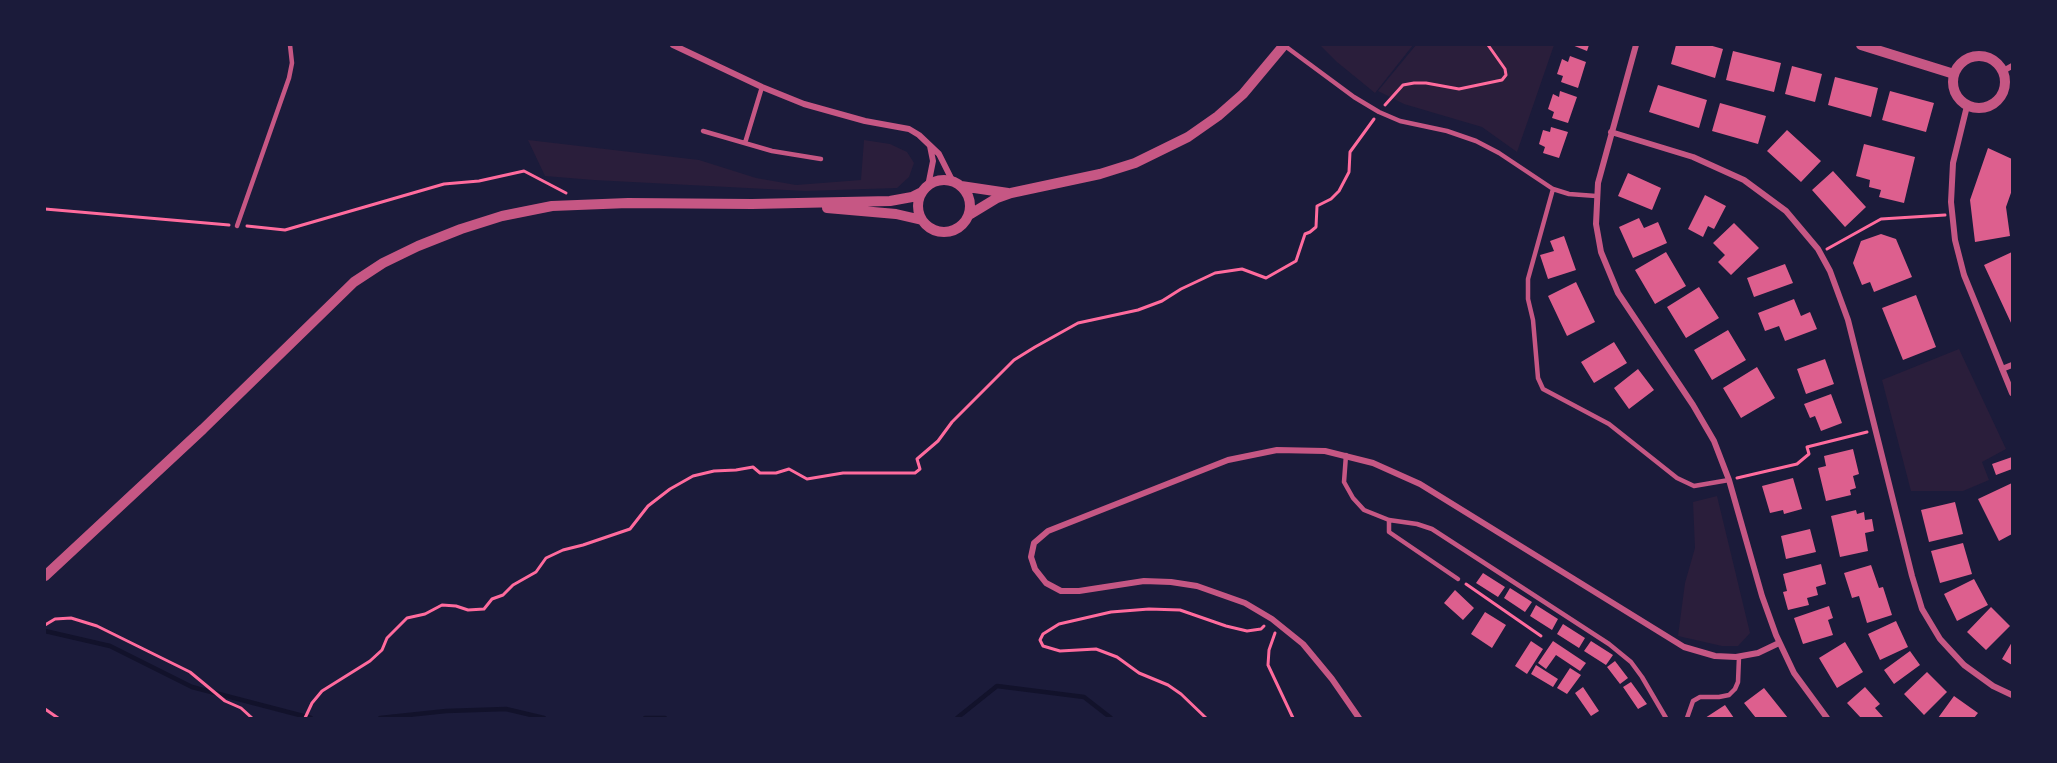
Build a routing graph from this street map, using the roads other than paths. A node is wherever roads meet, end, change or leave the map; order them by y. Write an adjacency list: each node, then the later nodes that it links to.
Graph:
1 (290, 45): 23 (lane)
2 (673, 45): 8 (street)
3 (1284, 45): 17 (lane); 18 (street)
4 (1637, 45): 11 (street)
5 (1862, 45): 7 (street)
6 (2007, 68): 7 (street); 9 (street)
7 (1954, 74): 9 (street)
8 (762, 87): 12 (lane); 13 (street)
9 (1967, 106): 25 (street)
10 (703, 131): 12 (lane)
11 (1611, 132): 19 (street); 34 (street)
12 (745, 143): 14 (lane)
13 (930, 145): 15 (street); 16 (street)
14 (821, 159)
15 (957, 184): 16 (street); 18 (street); 21 (street)
16 (925, 189): 20 (street); 22 (street)
17 (1553, 189): 19 (lane); 28 (lane)
18 (1011, 193): 21 (street)
19 (1596, 196): 28 (street)
20 (752, 204): 22 (street); 30 (street)
21 (969, 215): 22 (street)
22 (922, 220)
23 (237, 226)
24 (2012, 365): 25 (street)
25 (2002, 369): 26 (street)
26 (2012, 393)
27 (1346, 455): 29 (lane); 33 (street); 35 (street)
28 (1729, 480): 32 (street)
29 (1389, 520): 31 (lane); 36 (lane)
30 (45, 576)
31 (1458, 579)
32 (1779, 643): 33 (street); 38 (street)
33 (1739, 657): 37 (lane)
34 (2012, 695)
35 (1359, 718)
36 (1666, 718)
37 (1687, 718)
38 (1827, 718)

